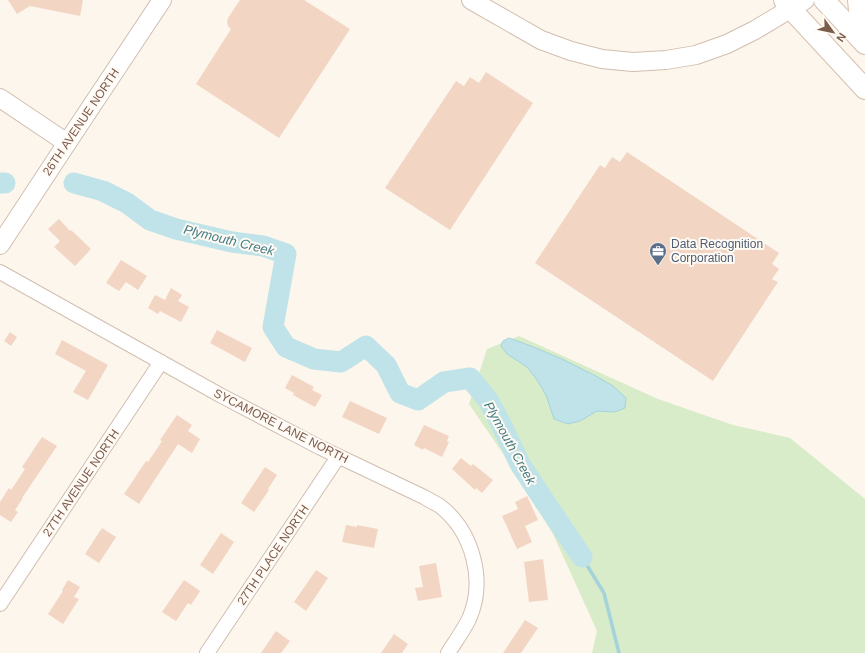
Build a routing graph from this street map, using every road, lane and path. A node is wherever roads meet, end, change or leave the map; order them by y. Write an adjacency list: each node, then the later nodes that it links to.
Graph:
1 (162, 0): 10 (street, 26TH AVENUE NORTH)
2 (471, 0): 5 (street)
3 (824, 0): 7 (main road)
4 (858, 0): 6 (main road)
5 (793, 3): 8 (main road)
6 (865, 31)
7 (865, 44)
8 (865, 89)
9 (0, 98): 10 (street)
10 (67, 143): 11 (street, 26TH AVENUE NORTH)
11 (0, 245)
12 (0, 272): 13 (street, SYCAMORE LANE NORTH)
13 (161, 362): 14 (street, SYCAMORE LANE NORTH); 15 (street, 27TH AVENUE NORTH)
14 (338, 456): 16 (street, 27TH PLACE NORTH); 17 (street, SYCAMORE LANE NORTH)
15 (0, 604)
16 (207, 653)
17 (448, 653)

